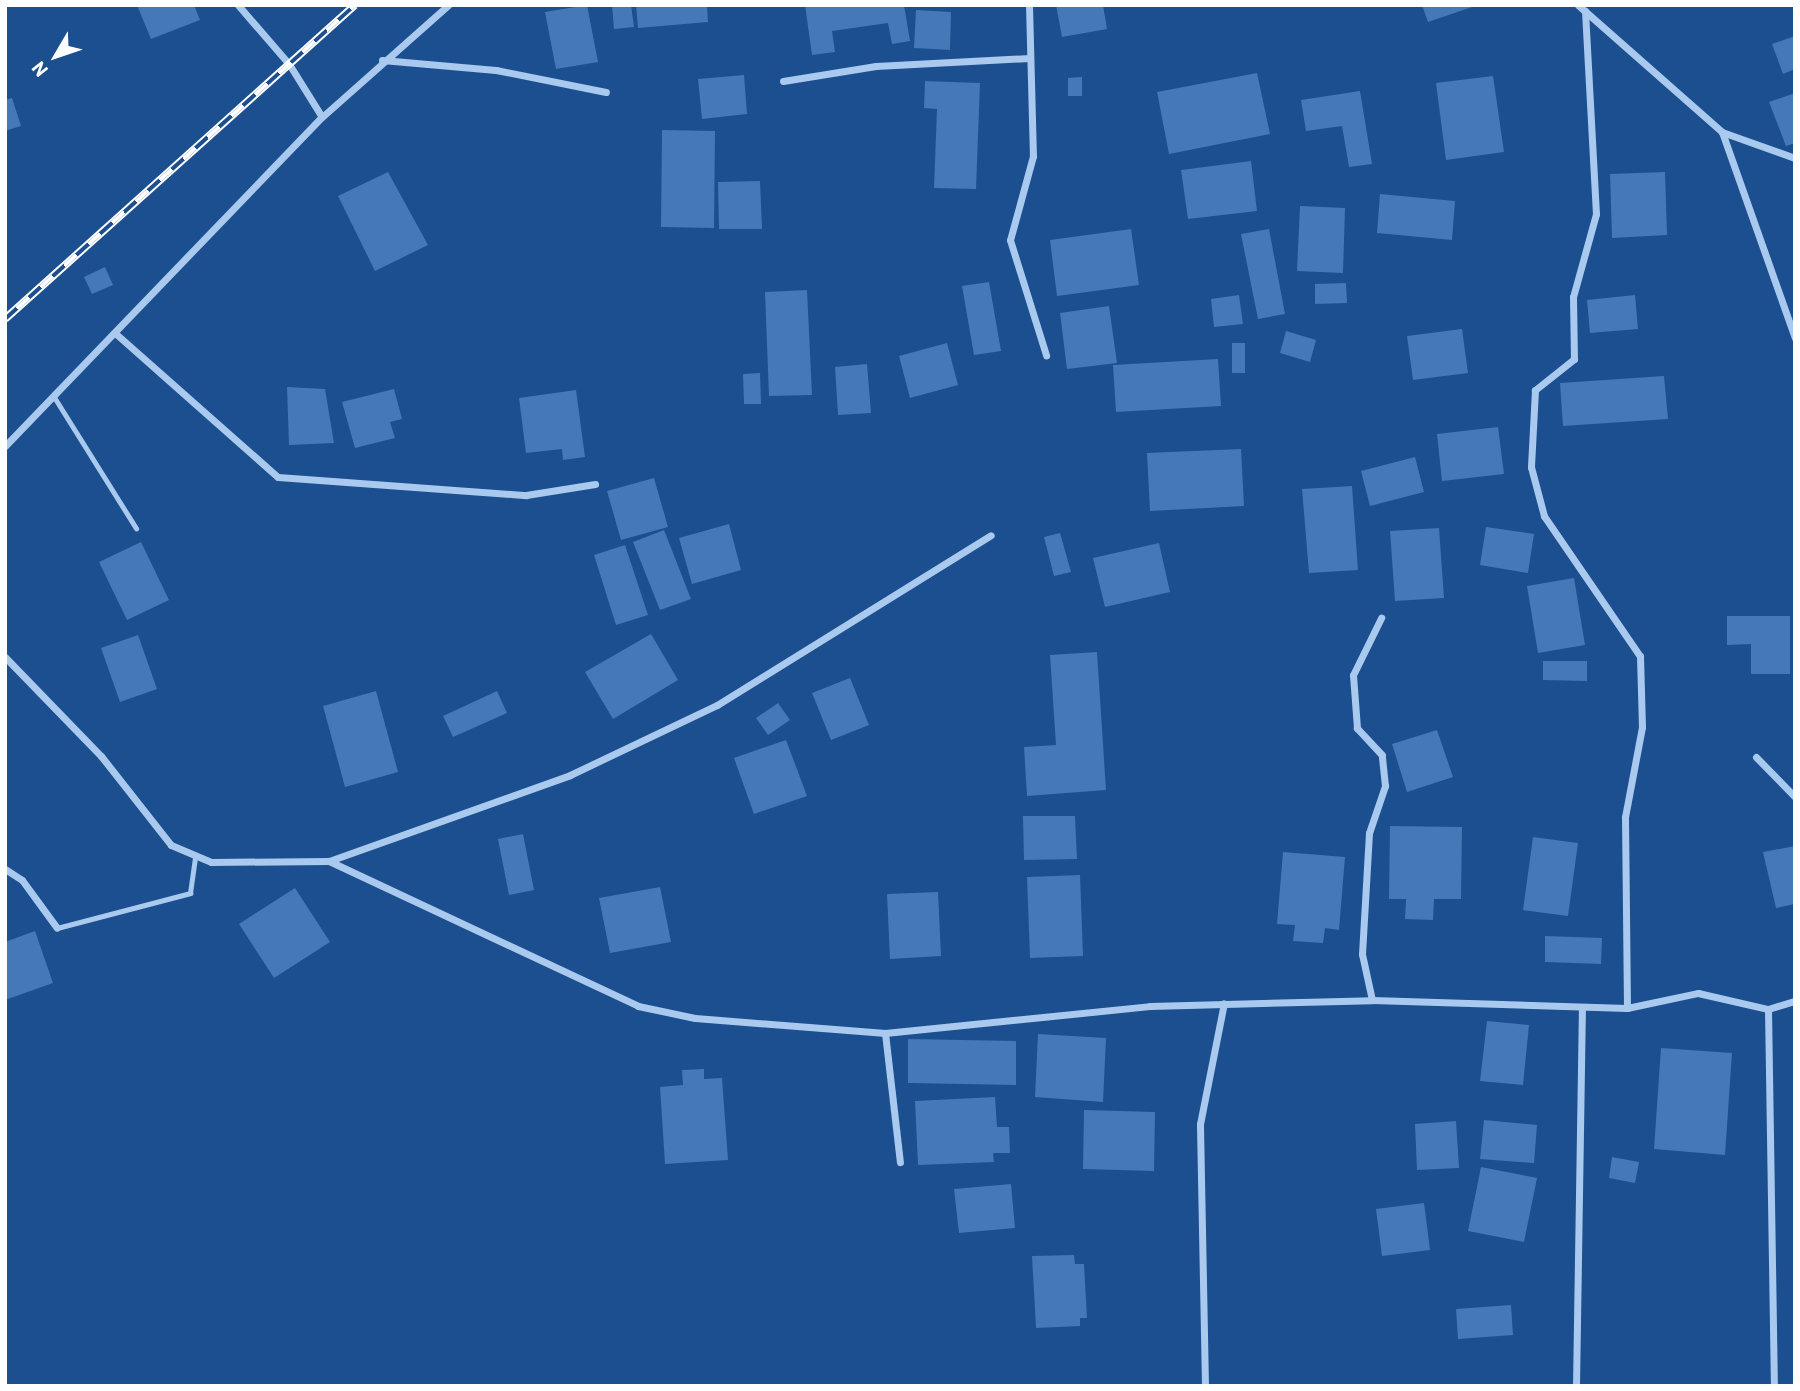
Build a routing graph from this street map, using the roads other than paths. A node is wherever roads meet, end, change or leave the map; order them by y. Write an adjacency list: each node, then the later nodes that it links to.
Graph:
1 (238, 5): 10 (street)
2 (448, 5): 7 (street)
3 (1029, 5): 6 (street)
4 (1578, 5): 5 (street)
5 (1585, 11): 11 (street); 32 (street)
6 (1030, 58): 8 (street); 15 (street)
7 (382, 60): 9 (street); 10 (street)
8 (783, 81)
9 (606, 92)
10 (322, 117): 13 (street)
11 (1721, 132): 12 (street); 14 (street)
12 (1795, 158)
13 (115, 333): 16 (street); 18 (street)
14 (1795, 338)
15 (1046, 355)
16 (54, 397): 17 (street); 19 (lane)
17 (5, 446)
18 (595, 484)
19 (136, 528)
20 (991, 535): 26 (street)
21 (1381, 618): 29 (street)
22 (5, 657): 25 (street)
23 (1756, 757): 24 (street)
24 (1795, 797)
25 (195, 856): 26 (street); 28 (lane)
26 (329, 861): 35 (street)
27 (5, 869): 28 (street)
28 (57, 928)
29 (1372, 1000): 31 (street); 33 (street)
30 (1795, 1001): 34 (street)
31 (1224, 1003): 35 (street); 37 (street)
32 (1627, 1008): 33 (street); 34 (street)
33 (1582, 1009): 38 (street)
34 (1768, 1009): 39 (street)
35 (885, 1033): 36 (street)
36 (900, 1162)
37 (1205, 1386)
38 (1576, 1386)
39 (1774, 1386)

